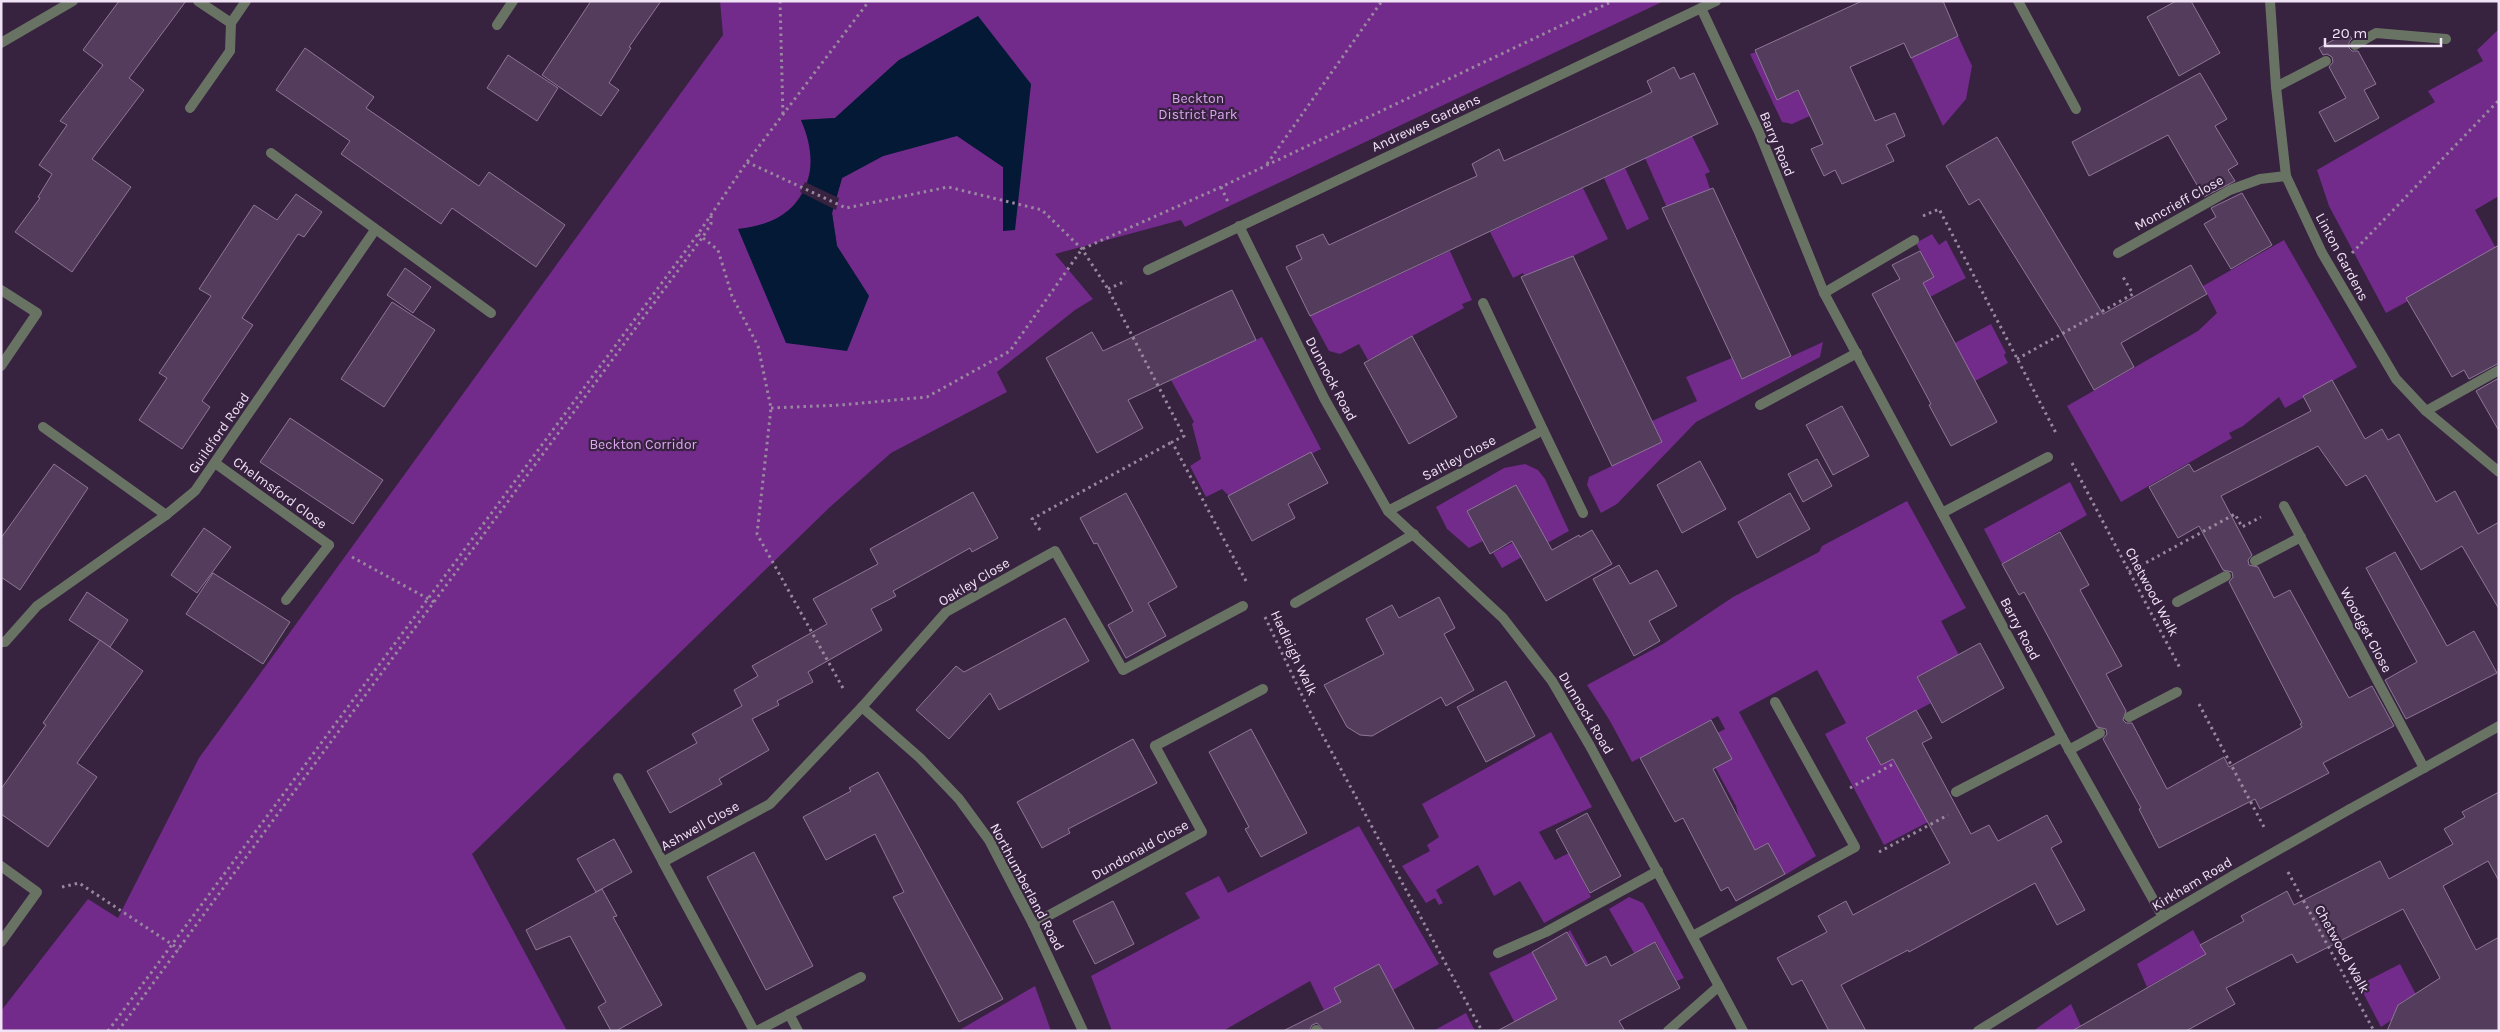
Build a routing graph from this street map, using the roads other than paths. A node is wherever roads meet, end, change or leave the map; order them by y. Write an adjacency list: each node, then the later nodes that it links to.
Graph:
1 (73, 1): 12 (street)
2 (198, 1): 9 (street)
3 (246, 1): 9 (street)
4 (513, 1): 10 (street)
5 (1716, 1): 8 (street, Andrewes Gardens)
6 (2018, 1): 17 (street)
7 (2270, 1): 15 (street, Linton Gardens)
8 (1700, 8): 20 (street, Andrewes Gardens); 26 (street, Barry Road)
9 (231, 23): 16 (street)
10 (498, 25)
11 (2446, 39): 13 (street)
12 (1, 43)
13 (2355, 45)
14 (2326, 61): 15 (street)
15 (2276, 87): 19 (street, Linton Gardens)
16 (190, 108)
17 (2076, 109)
18 (271, 153): 21 (street)
19 (2286, 176): 23 (street, Moncrieff Close); 33 (street, Linton Gardens)
20 (1238, 226): 24 (street, Andrewes Gardens); 40 (street, Dunnock Road)
21 (375, 230): 28 (street); 37 (street, Guildford Road)
22 (1914, 240): 26 (street)
23 (2118, 254)
24 (1148, 270)
25 (1, 290): 30 (street)
26 (1824, 293): 29 (street, Barry Road)
27 (1483, 303): 35 (street)
28 (491, 313)
29 (1856, 353): 32 (street); 42 (street, Barry Road)
30 (1, 366)
31 (2499, 370): 33 (street)
32 (1760, 405)
33 (2426, 411): 38 (street, Linton Gardens)
34 (43, 427): 43 (street)
35 (1543, 430): 40 (street, Saltley Close); 41 (street)
36 (2048, 457): 42 (street)
37 (215, 463): 43 (street, Guildford Road); 48 (street, Chelmsford Close)
38 (2499, 472)
39 (2284, 506): 45 (street, Woodget Close)
40 (1388, 511): 44 (street, Dunnock Road)
41 (1583, 513)
42 (1942, 513): 60 (street, Barry Road)
43 (166, 515): 52 (street, Guildford Road)
44 (1414, 534): 50 (street); 67 (street, Dunnock Road)
45 (2301, 537): 46 (street); 62 (street, Woodget Close)
46 (2255, 561)
47 (2226, 576): 49 (street)
48 (286, 600)
49 (2177, 602)
50 (1295, 603)
51 (1243, 606): 56 (street, Oakley Close)
52 (1, 642)
53 (1263, 689): 69 (street, Dundonald Close)
54 (2177, 692): 57 (street)
55 (1775, 702): 70 (street)
56 (862, 707): 65 (street, Ashwell Close); 69 (street, Northumberland Road)
57 (2129, 717)
58 (2499, 726): 62 (street, Kirkham Road)
59 (2100, 733): 61 (street)
60 (2062, 737): 61 (street, Barry Road); 64 (street)
61 (2069, 750): 68 (street, Barry Road)
62 (2424, 768): 68 (street, Kirkham Road)
63 (618, 778): 65 (street)
64 (1959, 790)
65 (663, 862): 77 (street, Ashwell Close)
66 (1, 866): 71 (street)
67 (1658, 871): 70 (street, Dunnock Road); 72 (street)
68 (2163, 917): 76 (street, Kirkham Road)
69 (1033, 924): 80 (street, Northumberland Road)
70 (1693, 936): 74 (street, Dunnock Road)
71 (1, 942)
72 (1498, 953)
73 (861, 977): 75 (street)
74 (1719, 986): 81 (street); 82 (street, Dunnock Road)
75 (789, 1014): 78 (street); 79 (street)
76 (1980, 1030)
77 (754, 1031)
78 (758, 1031)
79 (798, 1031)
80 (1083, 1031)
81 (1668, 1031)
82 (1743, 1031)

